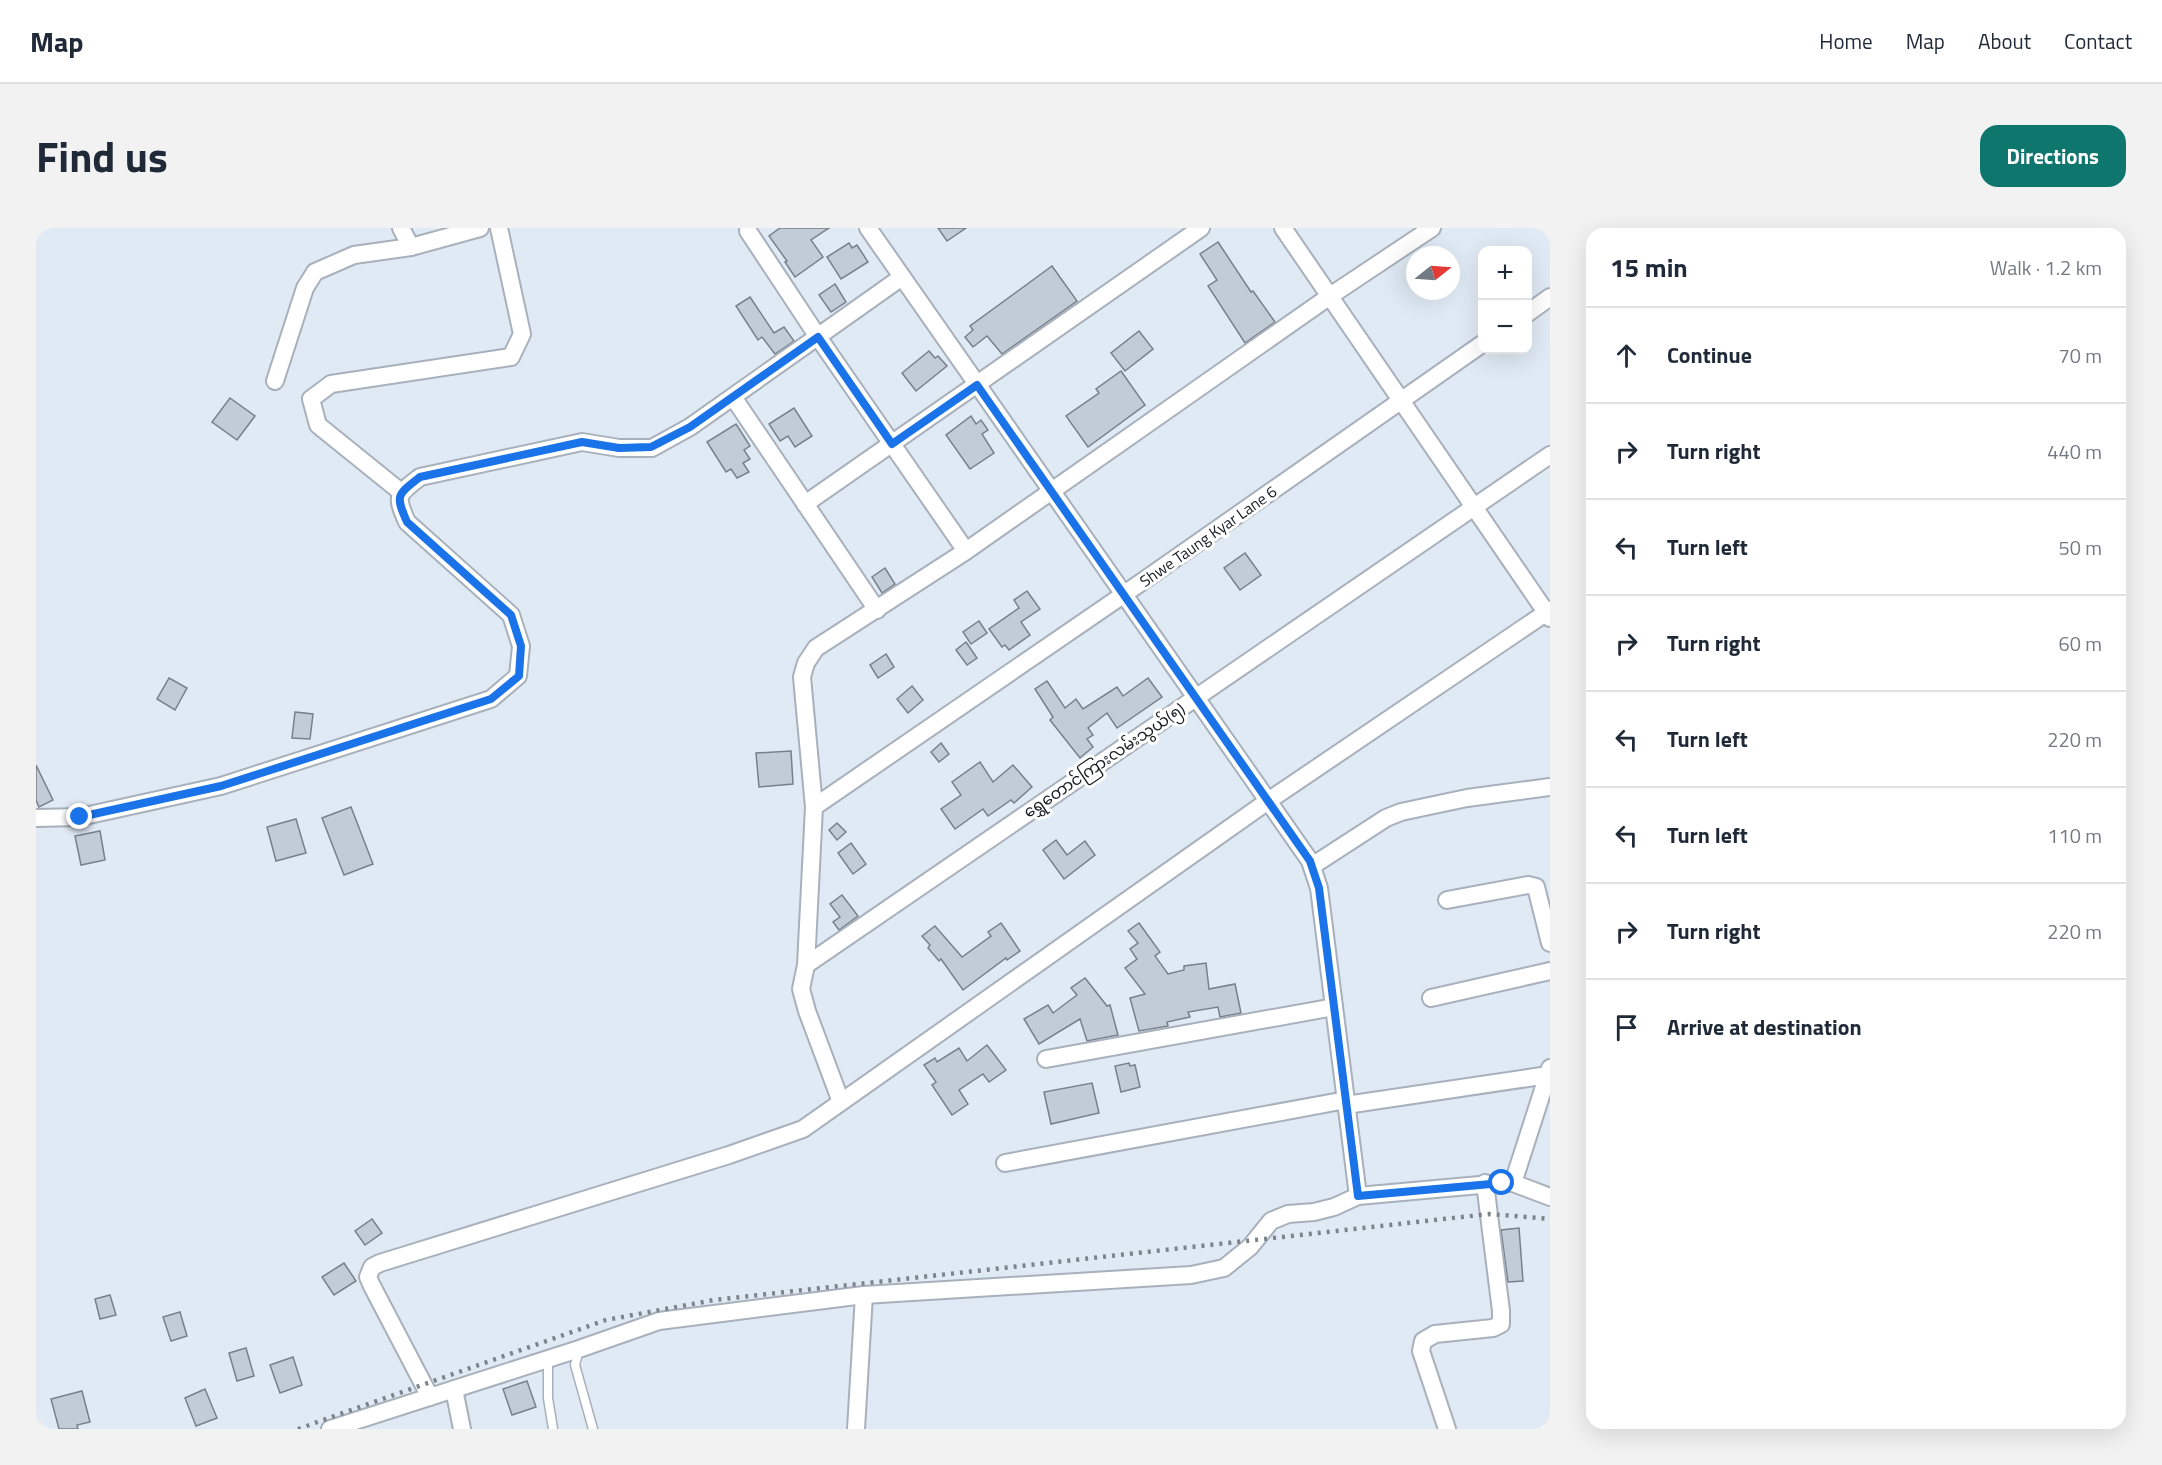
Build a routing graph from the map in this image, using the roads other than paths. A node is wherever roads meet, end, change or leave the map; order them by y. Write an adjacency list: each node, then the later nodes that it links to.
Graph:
1 (401, 228): 9 (street)
2 (480, 228): 9 (street)
3 (499, 228): 23 (street)
4 (868, 228): 10 (street)
5 (1200, 228): 17 (street)
6 (1283, 228): 11 (street)
7 (1432, 228): 11 (street)
8 (748, 231): 14 (street)
9 (411, 247): 16 (street)
10 (902, 277): 14 (street); 17 (street)
11 (1330, 296): 19 (street); 22 (street)
12 (1550, 297): 13 (street)
13 (1532, 310)
14 (818, 337): 18 (street); 20 (street)
15 (1478, 347): 19 (street, Shwe Taung Kyar Lane 6)
16 (275, 381)
17 (977, 385): 20 (street); 22 (street)
18 (733, 397): 23 (street); 24 (street)
19 (1401, 401): 25 (street); 27 (street, Shwe Taung Kyar Lane 6)
20 (892, 444): 24 (street); 26 (street)
21 (1550, 455): 25 (street, ရွှေတောင်ကြားလမ်းသွယ်(၅))
22 (1050, 491): 26 (street); 27 (street)
23 (401, 492): 34 (street)
24 (805, 504): 28 (street)
25 (1474, 507): 29 (street); 30 (street, ရွှေတောင်ကြားလမ်းသွယ်(၅))
26 (966, 550): 28 (street)
27 (1123, 595): 30 (street); 33 (street, Shwe Taung Kyar Lane 6)
28 (877, 610): 33 (street)
29 (1549, 614): 32 (street)
30 (1195, 698): 32 (street); 38 (street, ရွှေတောင်ကြားလမ်းသွယ်(၅))
31 (1550, 787): 35 (street)
32 (1268, 801): 35 (street); 44 (street)
33 (814, 807): 38 (street)
34 (36, 818)
35 (1312, 866): 41 (street)
36 (1447, 900): 37 (street)
37 (1550, 943)
38 (806, 965): 44 (street)
39 (1550, 971): 40 (street)
40 (1431, 998)
41 (1334, 1007): 42 (street); 45 (street)
42 (1046, 1059)
43 (1549, 1072): 45 (street); 48 (street)
44 (841, 1102): 55 (street)
45 (1346, 1102): 46 (street); 49 (street)
46 (1005, 1163)
47 (1485, 1183): 48 (street); 49 (street); 62 (street)
48 (1513, 1183): 50 (street)
49 (1358, 1196): 51 (street)
50 (1550, 1197)
51 (864, 1295): 52 (street); 61 (street)
52 (579, 1349): 53 (street); 60 (lane)
53 (548, 1358): 54 (street); 59 (lane)
54 (454, 1389): 55 (street); 58 (street)
55 (430, 1397): 56 (street)
56 (368, 1423): 57 (street)
57 (330, 1429)
58 (462, 1429)
59 (553, 1429)
60 (593, 1429)
61 (856, 1429)
62 (1447, 1429)

